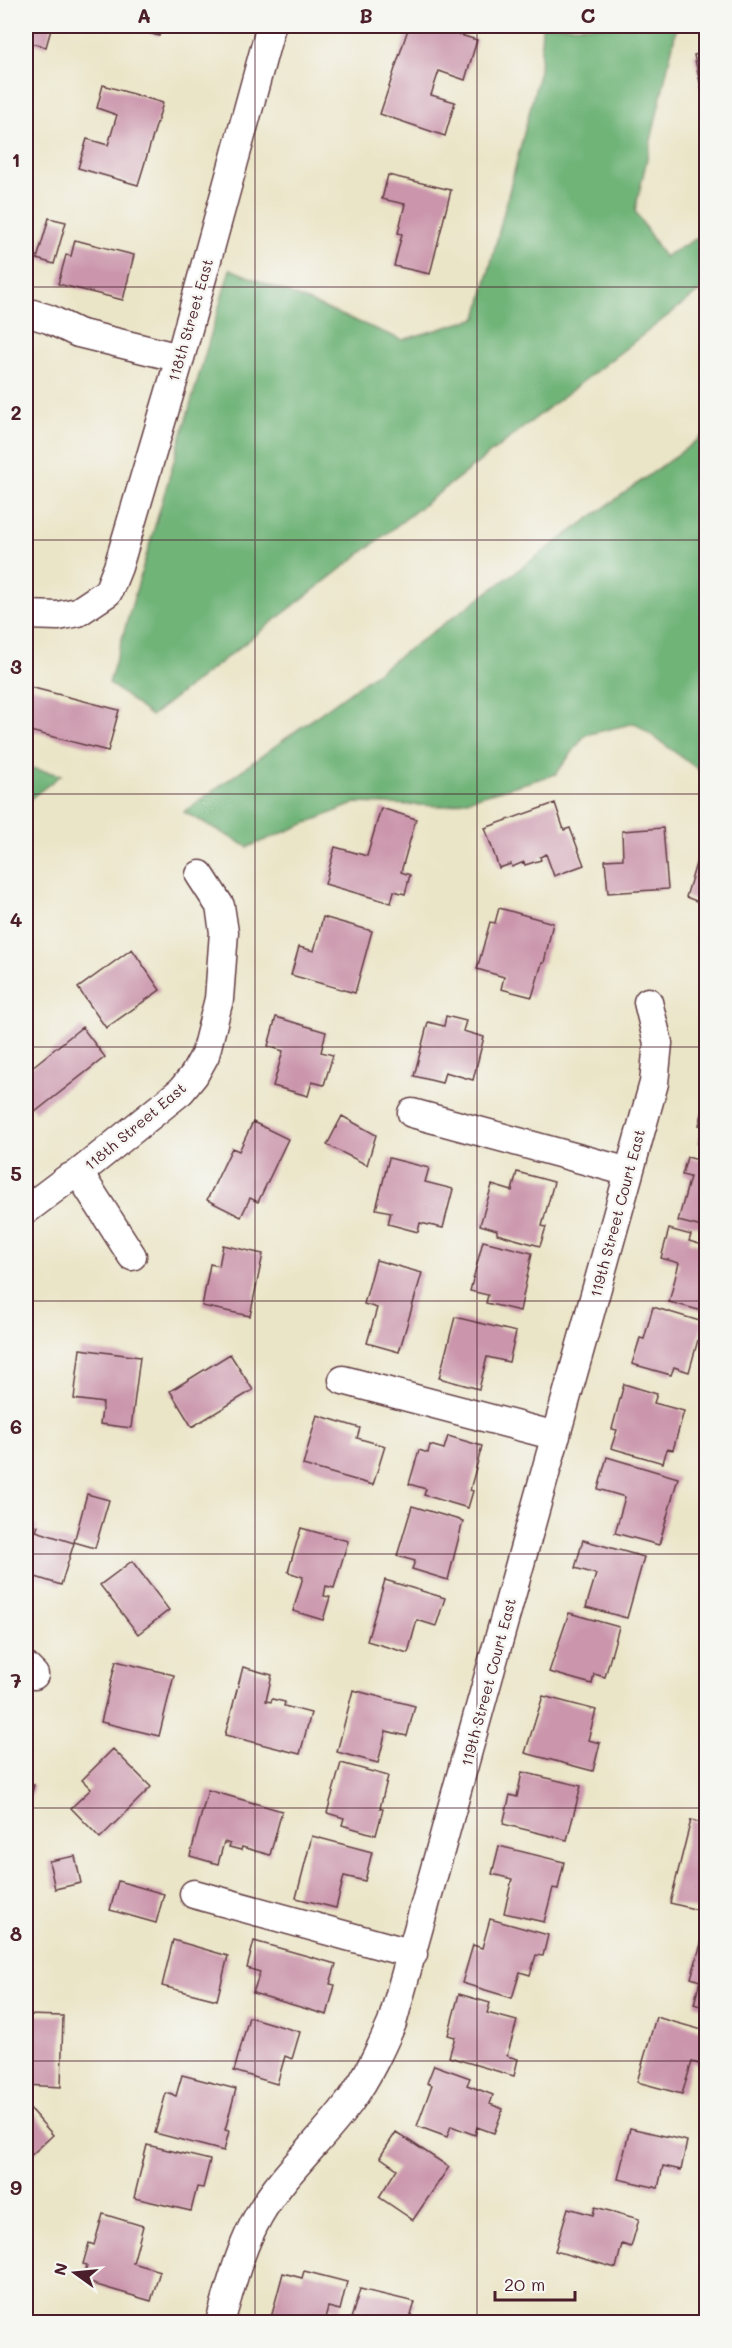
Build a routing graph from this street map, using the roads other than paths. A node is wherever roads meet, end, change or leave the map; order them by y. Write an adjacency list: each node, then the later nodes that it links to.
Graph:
1 (270, 26): 3 (street, 118th Street East)
2 (26, 312): 3 (street)
3 (180, 358): 4 (street, 118th Street East)
4 (26, 615)
5 (200, 875): 9 (street, 118th Street East)
6 (648, 1002): 8 (street, 119th Street Court East)
7 (412, 1113): 8 (street)
8 (629, 1172): 13 (street, 119th Street Court East)
9 (79, 1173): 10 (street, 118th Street East); 11 (street, 118th Street East)
10 (26, 1210)
11 (132, 1256)
12 (343, 1380): 13 (street)
13 (556, 1436): 15 (street, 119th Street Court East)
14 (194, 1894): 15 (street)
15 (413, 1954): 16 (street, 119th Street Court East)
16 (220, 2322)

